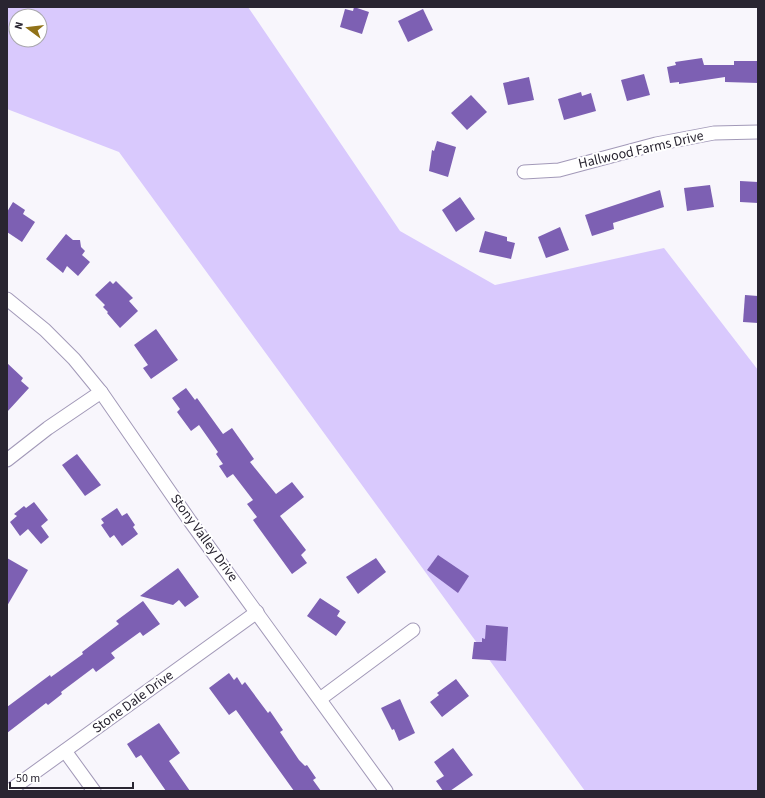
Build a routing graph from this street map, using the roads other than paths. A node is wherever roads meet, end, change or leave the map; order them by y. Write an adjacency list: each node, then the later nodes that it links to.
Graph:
1 (758, 132): 2 (street, Hallwood Farms Drive)
2 (524, 172)
3 (7, 299): 4 (street, Stony Valley Drive)
4 (101, 392): 5 (street); 6 (street, Stony Valley Drive)
5 (7, 460)
6 (257, 612): 8 (street, Stony Valley Drive); 9 (street, Stone Dale Drive)
7 (413, 630): 8 (street)
8 (320, 699): 12 (street, Stony Valley Drive)
9 (65, 751): 10 (street, Stone Dale Drive); 11 (street)
10 (9, 791)
11 (94, 791)
12 (386, 791)

